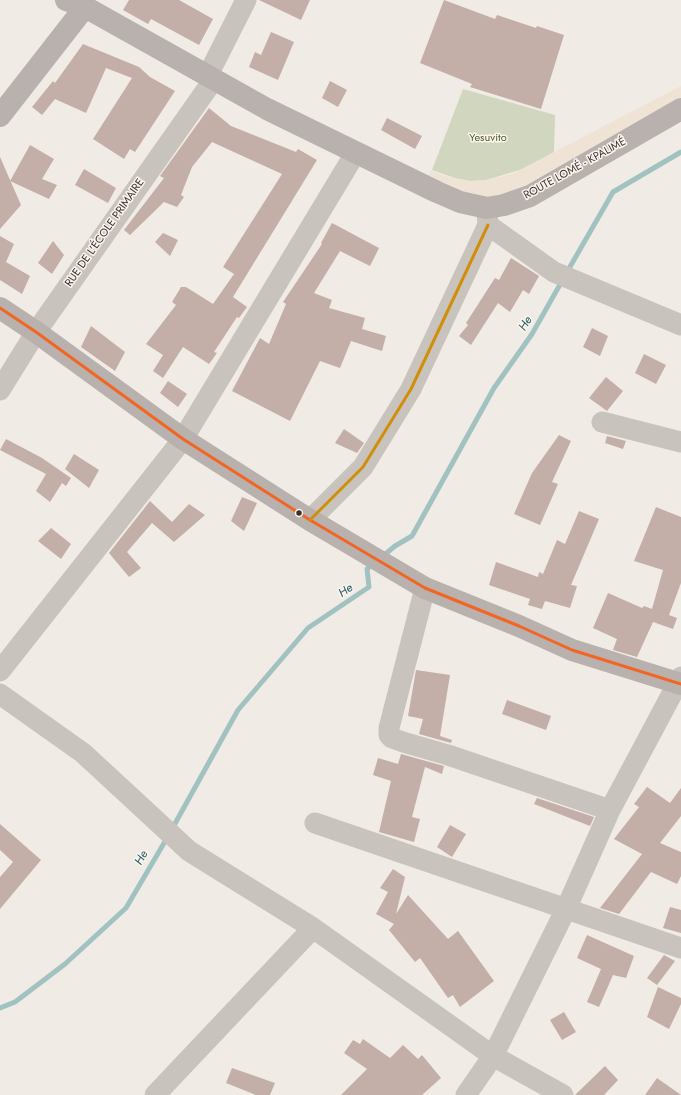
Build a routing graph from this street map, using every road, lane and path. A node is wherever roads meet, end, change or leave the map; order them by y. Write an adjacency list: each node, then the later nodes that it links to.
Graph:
1 (246, 0): 3 (street, RUE DE L'ÉCOLE PRIMAIRE)
2 (80, 2): 3 (main road, ROUTE LOMÉ - KPALIMÉ); 5 (main road)
3 (211, 77): 6 (main road, ROUTE LOMÉ - KPALIMÉ); 10 (street, RUE DE L'ÉCOLE PRIMAIRE)
4 (681, 109): 7 (main road, ROUTE LOMÉ - KPALIMÉ)
5 (0, 116)
6 (366, 157): 7 (main road, ROUTE LOMÉ - KPALIMÉ); 13 (street)
7 (487, 217): 9 (street); 15 (street)
8 (0, 308): 10 (main road)
9 (681, 325)
10 (36, 332): 11 (street, RUE DE L'ÉCOLE PRIMAIRE); 13 (main road)
11 (0, 390)
12 (602, 422): 14 (street)
13 (183, 439): 15 (main road); 17 (street)
14 (681, 442)
15 (310, 520): 16 (main road)
16 (424, 588): 18 (main road); 20 (street)
17 (0, 671)
18 (680, 682): 20 (street)
19 (0, 694): 23 (street)
20 (610, 810): 22 (street)
21 (315, 822): 22 (street)
22 (566, 909): 24 (street); 25 (street)
23 (313, 928): 25 (street); 26 (street)
24 (681, 948)
25 (493, 1056): 27 (street); 28 (street)
26 (155, 1095)
27 (466, 1095)
28 (563, 1095)

